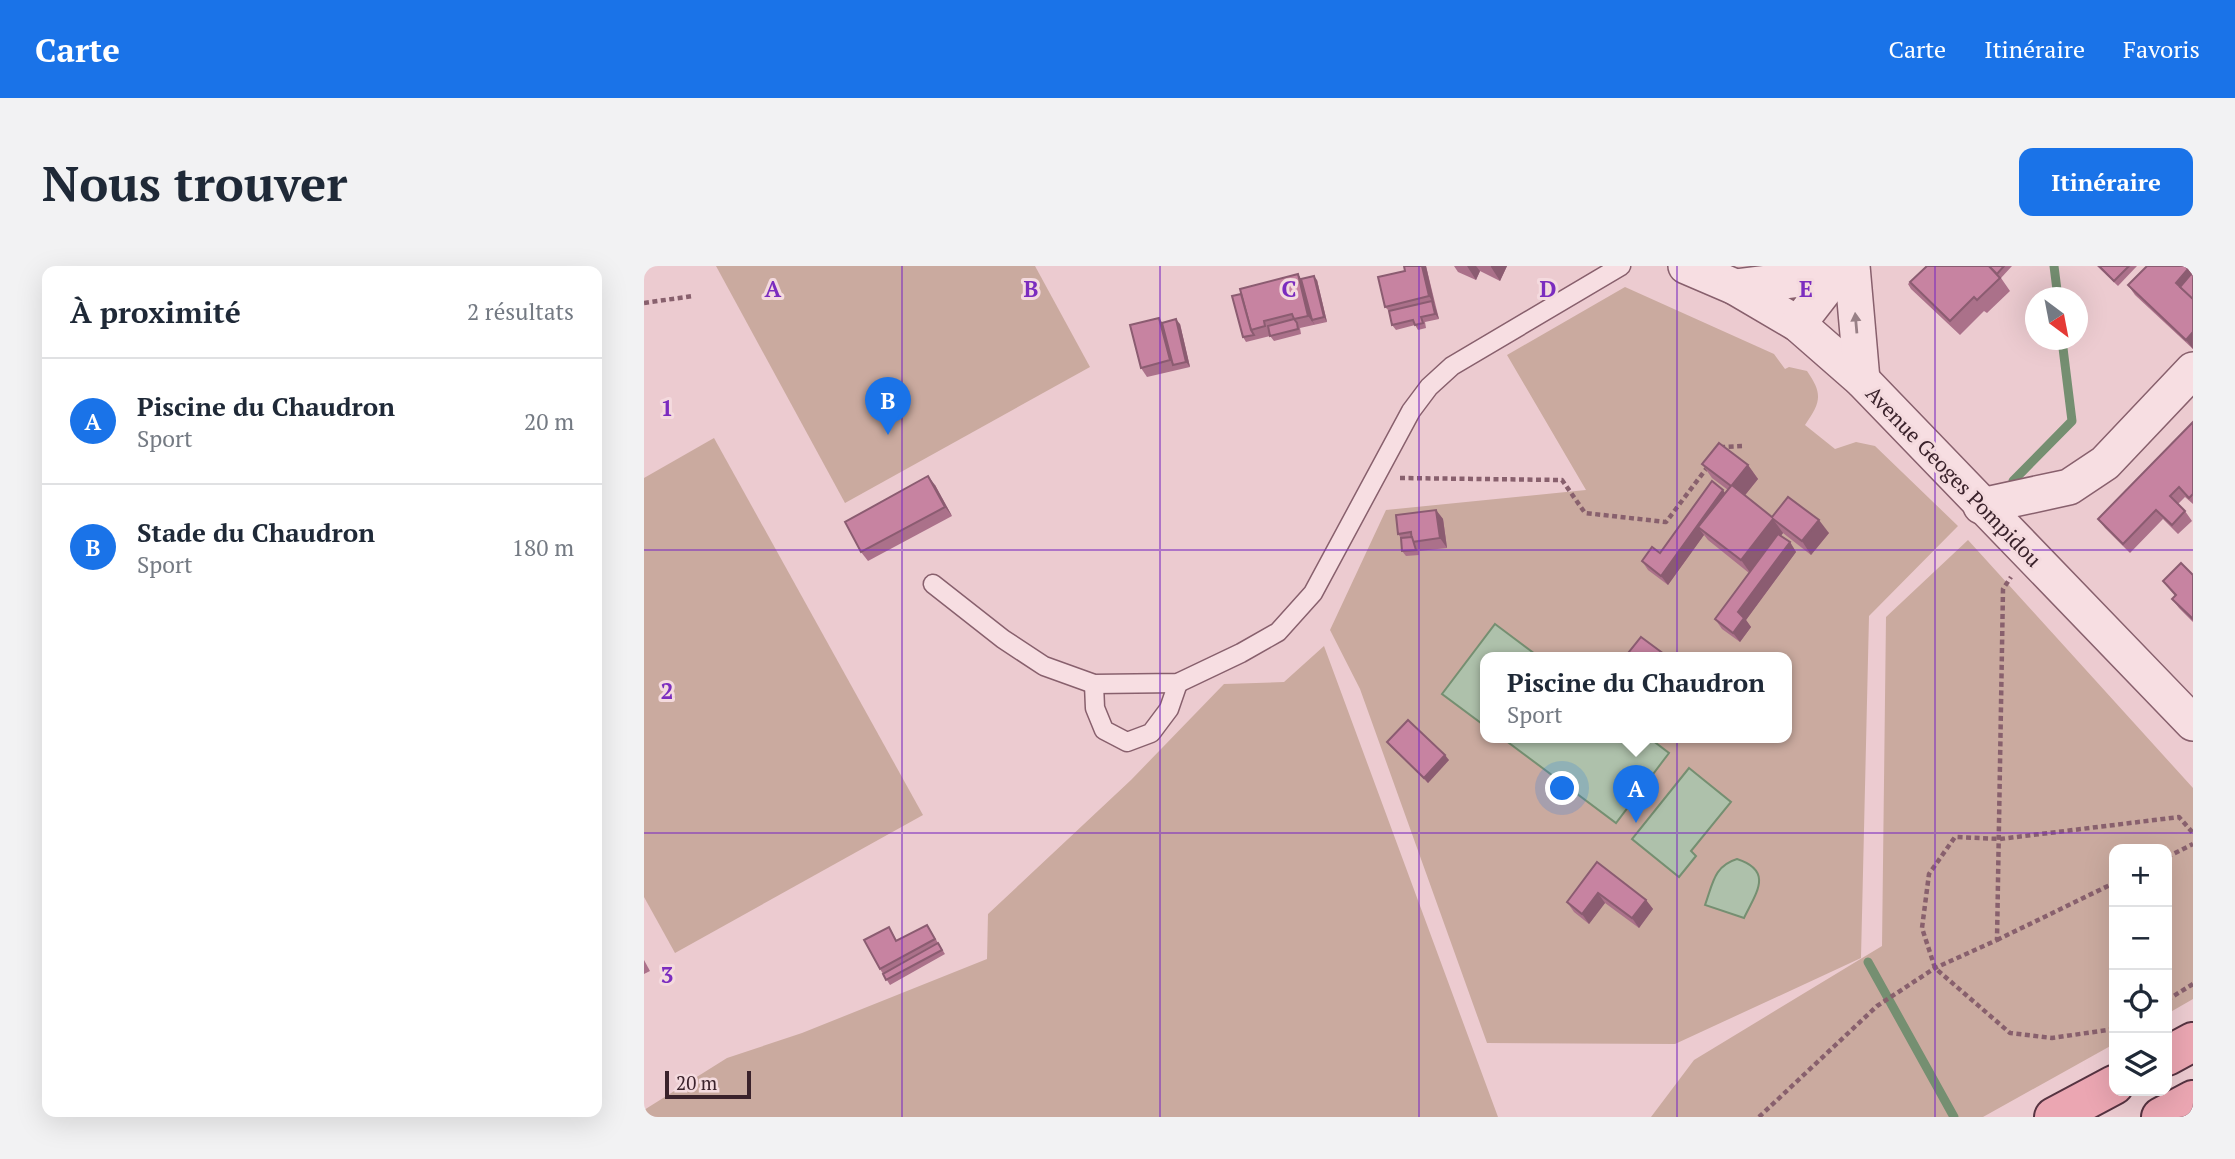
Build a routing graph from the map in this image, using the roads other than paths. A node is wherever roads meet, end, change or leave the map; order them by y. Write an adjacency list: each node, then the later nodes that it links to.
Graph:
1 (1621, 266): 12 (lane)
2 (1686, 266): 6 (street, Avenue Geoges Pompidou)
3 (1827, 266): 6 (street)
4 (1843, 266): 7 (street)
5 (1852, 266): 9 (street, one-way to 5)
6 (1735, 287): 7 (street, Avenue Geoges Pompidou)
7 (1798, 324): 9 (street, Avenue Geoges Pompidou)
8 (2193, 370): 10 (street)
9 (1862, 380): 10 (street, Avenue Geoges Pompidou)
10 (1981, 506): 14 (street, Avenue Geoges Pompidou)
11 (933, 584): 13 (lane)
12 (1178, 683): 13 (lane); 13 (lane)
13 (1094, 684)
14 (2193, 723)
15 (2193, 1042): 16 (main road)
16 (2172, 1053)
17 (2109, 1088): 19 (main road)
18 (2193, 1100): 20 (main road)
19 (2054, 1117)
20 (2161, 1117)

